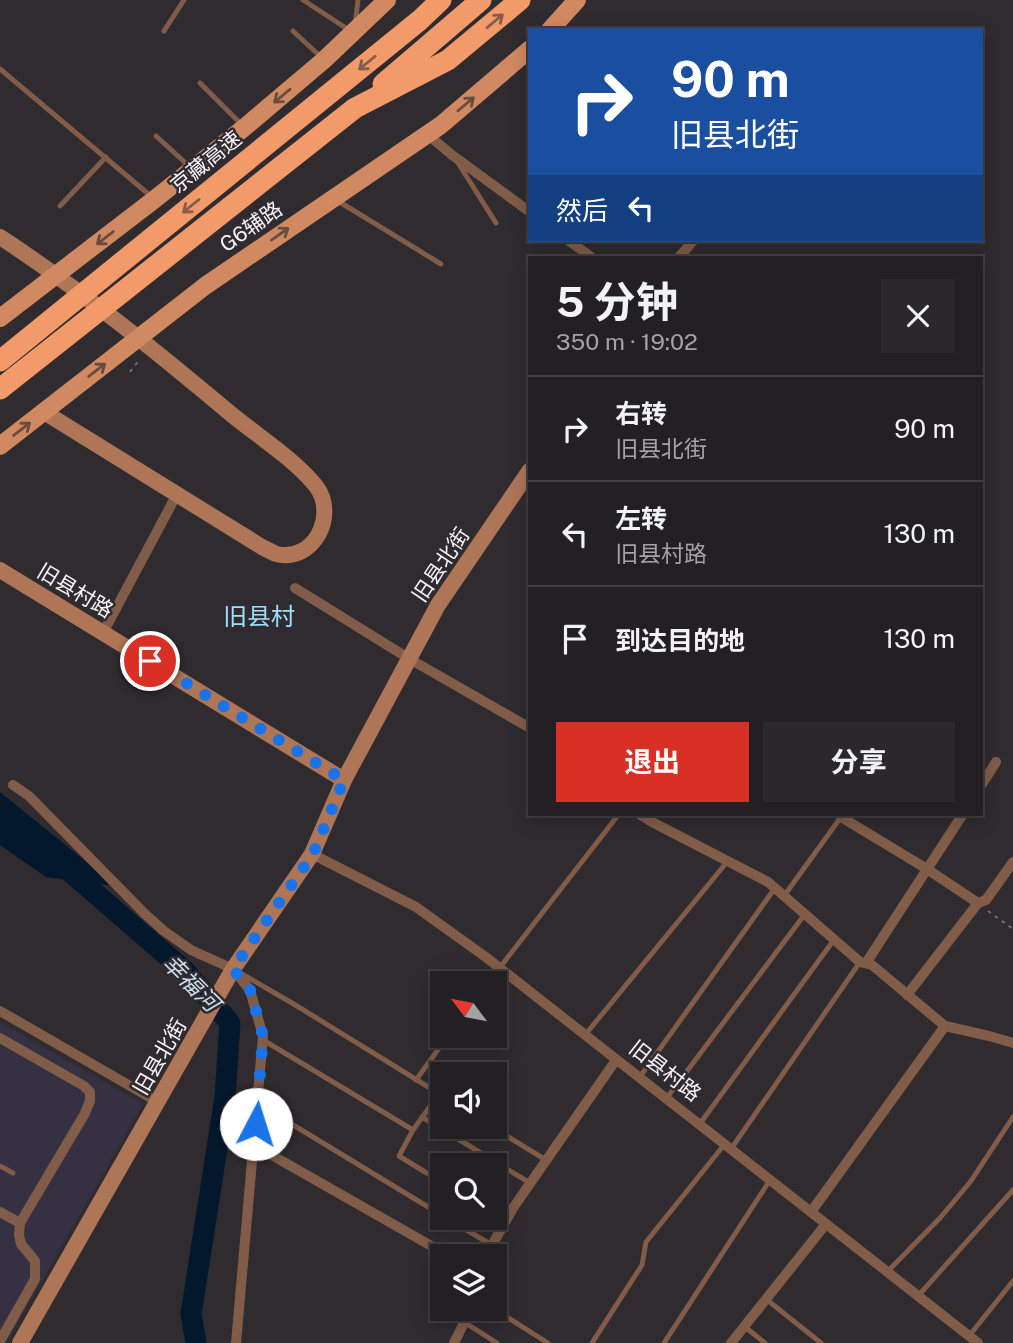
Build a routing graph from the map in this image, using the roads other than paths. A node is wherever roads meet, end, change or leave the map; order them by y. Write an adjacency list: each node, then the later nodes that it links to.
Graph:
1 (184, 0): 10 (lane)
2 (303, 0): 12 (lane)
3 (358, 0): 12 (lane)
4 (387, 0): 12 (main road)
5 (441, 0): 36 (highway, 京藏高速, one-way to 36)
6 (481, 0): 17 (highway)
7 (520, 0): 17 (highway, one-way to 7)
8 (577, 0): 9 (main road)
9 (552, 28)
10 (164, 31)
11 (293, 31): 14 (lane)
12 (354, 33): 14 (main road)
13 (528, 51): 19 (main road, G6辅路, one-way to 13)
14 (324, 60): 18 (main road, one-way to 18)
15 (0, 69): 22 (lane)
16 (200, 83): 18 (lane)
17 (355, 108): 37 (highway)
18 (245, 127): 23 (main road)
19 (427, 134): 21 (street); 24 (main road, G6辅路)
20 (156, 135): 23 (lane)
21 (452, 155): 27 (street); 28 (lane)
22 (106, 157): 25 (lane); 26 (lane)
23 (193, 169): 25 (main road)
24 (332, 198): 34 (lane); 38 (main road, G6辅路, one-way to 24)
25 (155, 199): 35 (main road, one-way to 35)
26 (60, 206)
27 (528, 211)
28 (496, 223)
29 (0, 237): 41 (street)
30 (571, 242): 32 (street)
31 (692, 242): 33 (street)
32 (590, 256)
33 (680, 256)
34 (441, 264)
35 (0, 318)
36 (0, 361)
37 (0, 389)
38 (44, 412): 39 (main road, G6辅路, one-way to 38); 41 (street)
39 (0, 446)
40 (528, 473): 45 (street, 旧县北街)
41 (177, 495): 44 (street)
42 (0, 570): 44 (street, 旧县村路)
43 (295, 588): 45 (street)
44 (103, 633): 48 (street, 旧县村路)
45 (408, 658): 46 (street); 48 (street, 旧县北街)
46 (528, 727)
47 (996, 762): 49 (street)
48 (344, 780): 55 (street, 旧县北街)
49 (983, 782)
50 (13, 785): 65 (street)
51 (617, 816): 64 (lane)
52 (642, 816): 56 (street)
53 (961, 816): 58 (street)
54 (841, 817): 58 (street); 59 (lane)
55 (313, 854): 64 (street, 旧县村路); 65 (street, 旧县北街)
56 (727, 861): 59 (street); 70 (lane)
57 (1013, 862): 60 (street)
58 (927, 869): 60 (street); 63 (street)
59 (779, 892): 61 (street); 76 (lane)
60 (978, 903): 67 (street)
61 (805, 914): 62 (street); 79 (lane)
62 (834, 939): 63 (street); 85 (lane)
63 (863, 962): 67 (street); 89 (lane)
64 (499, 968): 66 (lane); 70 (street, 旧县村路)
65 (233, 969): 72 (street); 77 (lane); 80 (street, 旧县北街)
66 (497, 971)
67 (907, 995): 69 (street)
68 (0, 1011): 80 (street)
69 (945, 1026): 73 (street); 99 (street)
70 (585, 1035): 75 (street, 旧县村路)
71 (0, 1038): 101 (street)
72 (263, 1040): 81 (street); 86 (lane)
73 (1013, 1043)
74 (440, 1048): 77 (lane)
75 (616, 1060): 76 (street, 旧县村路); 90 (street)
76 (639, 1077): 79 (street, 旧县村路)
77 (416, 1080): 78 (lane)
78 (430, 1088)
79 (666, 1098): 85 (street, 旧县村路)
80 (158, 1102): 115 (street, 旧县北街)
81 (257, 1103): 88 (street); 97 (lane)
82 (430, 1108): 83 (lane)
83 (422, 1117): 86 (lane); 95 (lane)
84 (1013, 1117): 106 (lane)
85 (699, 1125): 89 (street, 旧县村路)
86 (414, 1130): 93 (lane)
87 (507, 1136): 90 (lane)
88 (254, 1145): 105 (street); 116 (street)
89 (727, 1147): 94 (street, 旧县村路); 120 (lane)
90 (546, 1161): 95 (street)
91 (0, 1166): 92 (lane)
92 (13, 1173)
93 (430, 1175)
94 (770, 1180): 99 (street, 旧县村路); 121 (lane)
95 (530, 1183): 100 (street)
96 (1013, 1190): 108 (lane)
97 (430, 1208)
98 (0, 1212): 101 (street)
99 (811, 1212): 102 (street, 旧县村路)
100 (507, 1219)
101 (20, 1223): 114 (street)
102 (826, 1224): 106 (street, 旧县村路); 109 (street)
103 (466, 1230): 104 (lane)
104 (489, 1244)
105 (430, 1245)
106 (887, 1272): 108 (street, 旧县村路)
107 (1013, 1281): 113 (lane)
108 (918, 1296): 113 (street, 旧县村路)
109 (766, 1299): 112 (street); 124 (lane)
110 (507, 1317): 119 (lane)
111 (464, 1322): 117 (street); 118 (lane)
112 (744, 1327): 122 (street); 123 (lane)
113 (974, 1340)
114 (0, 1341)
115 (20, 1343)
116 (236, 1343)
117 (454, 1343)
118 (497, 1343)
119 (548, 1343)
120 (592, 1343)
121 (664, 1343)
122 (731, 1343)
123 (765, 1343)
124 (821, 1343)

